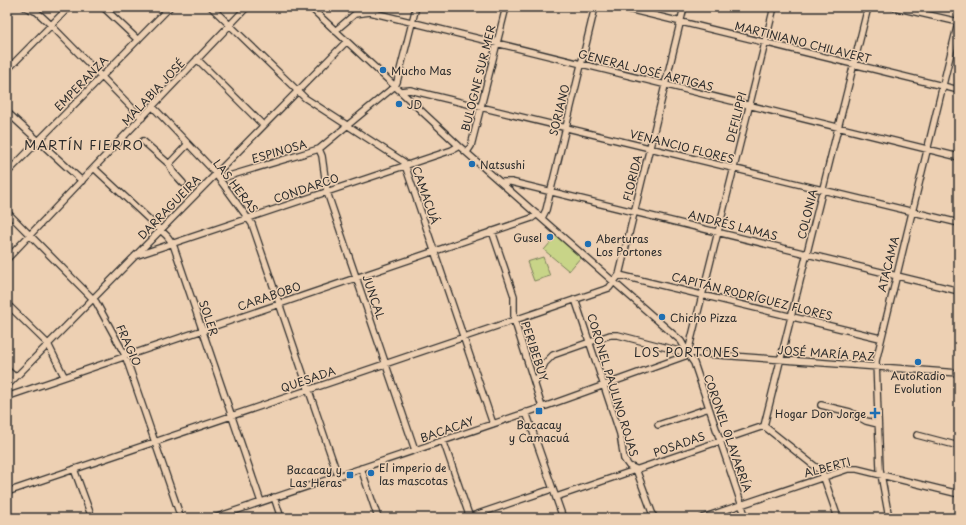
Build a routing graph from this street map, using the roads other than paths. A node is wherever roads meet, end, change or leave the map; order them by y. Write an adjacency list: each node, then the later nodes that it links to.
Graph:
1 (25, 7): 19 (street)
2 (69, 7): 19 (street)
3 (103, 7): 22 (street)
4 (170, 7): 22 (street, EMPERANZA)
5 (211, 7): 20 (street, CAMACUÁ)
6 (247, 7): 20 (street, MALABIA JOSÉ)
7 (310, 7): 21 (street)
8 (416, 7): 18 (street)
9 (506, 7): 25 (street, BULOGNE SUR MER)
10 (595, 7): 27 (street, SORIANO)
11 (620, 7): 17 (street, MARTINIANO CHILAVERT)
12 (684, 7): 17 (street, FLORIDA)
13 (774, 7): 24 (street, DEFILIPPI)
14 (868, 7): 28 (street, COLONIA)
15 (894, 7): 16 (street)
16 (959, 21): 33 (street, ATACAMA)
17 (681, 22): 24 (street, MARTINIANO CHILAVERT); 31 (street, FLORIDA)
18 (412, 23): 21 (street, GENERAL JOSÉ ARTIGAS); 25 (street, GENERAL JOSÉ ARTIGAS); 32 (street)
19 (51, 26): 29 (street); 30 (street)
20 (230, 26): 26 (street, MALABIA JOSÉ); 34 (street, CAMACUÁ)
21 (335, 31): 23 (street)
22 (138, 40): 30 (street, EMPERANZA)
23 (346, 42): 32 (street); 34 (street, DARRAGUEIRA)
24 (765, 42): 28 (street, MARTINIANO CHILAVERT); 37 (street, DEFILIPPI)
25 (497, 44): 27 (street, GENERAL JOSÉ ARTIGAS); 39 (street, BULOGNE SUR MER)
26 (198, 59): 38 (street, MALABIA JOSÉ); 42 (street)
27 (581, 64): 31 (street, GENERAL JOSÉ ARTIGAS); 45 (street, SORIANO)
28 (854, 65): 33 (street, MARTINIANO CHILAVERT); 44 (street, COLONIA)
29 (7, 70)
30 (102, 76): 41 (street); 47 (street, EMPERANZA)
31 (665, 85): 37 (street, GENERAL JOSÉ ARTIGAS); 50 (street, FLORIDA)
32 (395, 86): 35 (street); 43 (street, ESPINOSA)
33 (943, 86): 36 (street, MARTINIANO CHILAVERT); 52 (street, ATACAMA)
34 (297, 90): 42 (street, DARRAGUEIRA); 43 (street, CAMACUÁ)
35 (400, 90): 39 (street, VENANCIO FLORES); 49 (street)
36 (959, 90)
37 (749, 105): 44 (street, GENERAL JOSÉ ARTIGAS); 58 (street, DEFILIPPI)
38 (152, 107): 41 (street, MALABIA JOSÉ); 48 (street, LAS HERAS)
39 (481, 107): 45 (street, VENANCIO FLORES); 53 (street, BULOGNE SUR MER)
40 (7, 112): 47 (street)
41 (142, 118): 57 (street, MALABIA JOSÉ)
42 (263, 124): 60 (street, DARRAGUEIRA)
43 (349, 125): 51 (street, ESPINOSA); 56 (street, CAMACUÁ)
44 (838, 127): 52 (street, GENERAL JOSÉ ARTIGAS); 66 (street, COLONIA)
45 (565, 128): 50 (street, VENANCIO FLORES); 65 (street, SORIANO)
46 (143, 141): 55 (street)
47 (38, 142): 59 (street, EMPERANZA); 62 (street)
48 (188, 144): 55 (street); 60 (street, LAS HERAS)
49 (459, 146): 53 (street); 56 (street, CONDARCO)
50 (650, 148): 58 (street, VENANCIO FLORES); 68 (street, FLORIDA)
51 (319, 149): 61 (street, ESPINOSA); 67 (street, JUNCAL)
52 (927, 149): 54 (street, GENERAL JOSÉ ARTIGAS); 70 (street, ATACAMA)
53 (467, 152): 64 (street)
54 (959, 157)
55 (169, 164): 63 (street)
56 (405, 165): 67 (street, CONDARCO); 79 (street, CAMACUÁ)
57 (94, 168): 62 (street, MALABIA JOSÉ); 74 (street, SOLER)
58 (733, 168): 66 (street, VENANCIO FLORES); 76 (street, DEFILIPPI)
59 (7, 173)
60 (215, 174): 61 (street, LAS HERAS); 74 (street, DARRAGUEIRA)
61 (219, 179): 72 (street, LAS HERAS)
62 (82, 180): 77 (street, MALABIA JOSÉ)
63 (183, 182)
64 (501, 182): 65 (street, ANDRÉS LAMAS); 71 (street)
65 (550, 191): 68 (street, ANDRÉS LAMAS); 71 (street, SORIANO)
66 (823, 191): 70 (street, VENANCIO FLORES); 80 (street, COLONIA)
67 (327, 192): 72 (street, CONDARCO); 85 (street, JUNCAL)
68 (635, 211): 76 (street, ANDRÉS LAMAS); 83 (street, FLORIDA)
69 (7, 212): 77 (street, FRAGIO)
70 (912, 212): 73 (street, VENANCIO FLORES); 84 (street, ATACAMA)
71 (539, 216): 75 (street, CARABOBO); 86 (street)
72 (249, 218): 78 (street, CONDARCO); 91 (street, LAS HERAS)
73 (959, 223)
74 (161, 230): 78 (street, SOLER); 81 (street, DARRAGUEIRA)
75 (492, 232): 79 (street, CARABOBO); 94 (street, PERIBEBUY)
76 (718, 232): 80 (street, ANDRÉS LAMAS); 88 (street, DEFILIPPI)
77 (30, 235): 82 (street, MALABIA JOSÉ); 89 (street, FRAGIO)
78 (173, 244): 81 (street, CONDARCO); 95 (street, SOLER)
79 (434, 250): 85 (street, CARABOBO); 96 (street, CAMACUÁ)
80 (807, 254): 84 (street, ANDRÉS LAMAS); 93 (street, COLONIA)
81 (136, 256): 89 (street, DARRAGUEIRA)
82 (7, 259)
83 (619, 275): 86 (street, FLORIDA); 88 (street, CAPITÁN RODRÍGUEZ FLORES)
84 (896, 276): 87 (street, ANDRÉS LAMAS); 97 (street, ATACAMA)
85 (357, 277): 91 (street, CARABOBO); 103 (street, JUNCAL)
86 (614, 283): 90 (street, QUESADA); 100 (street)
87 (959, 291)
88 (703, 294): 93 (street, CAPITÁN RODRÍGUEZ FLORES); 100 (street, DEFILIPPI)
89 (93, 297): 99 (street, DARRAGUEIRA); 101 (street, FRAGIO)
90 (575, 299): 94 (street, QUESADA); 98 (street, CORONEL PAULINO ROJAS)
91 (280, 303): 95 (street, CARABOBO); 112 (street, LAS HERAS)
92 (7, 304): 99 (street)
93 (792, 316): 97 (street, CAPITÁN RODRÍGUEZ FLORES); 102 (street, COLONIA)
94 (514, 320): 96 (street, QUESADA); 109 (street, PERIBEBUY)
95 (203, 329): 101 (street, CARABOBO); 118 (street, SOLER)
96 (463, 336): 103 (street, QUESADA); 119 (street, CAMACUÁ)
97 (880, 338): 104 (street, ATACAMA)
98 (589, 342): 100 (street); 109 (street); 111 (street, CORONEL PAULINO ROJAS)
99 (48, 344): 107 (street); 108 (street, DARRAGUEIRA)
100 (687, 352): 102 (street, JOSÉ MARÍA PAZ); 111 (street, BACACAY); 116 (street, CORONEL OLAVARRÍA)
101 (125, 355): 107 (street, CARABOBO); 126 (street, FRAGIO)
102 (781, 360): 104 (street, JOSÉ MARÍA PAZ); 122 (street, COLONIA)
103 (386, 363): 112 (street, QUESADA); 128 (street, JUNCAL)
104 (875, 367): 106 (street, JOSÉ MARÍA PAZ); 120 (street, ATACAMA)
105 (7, 370): 108 (street)
106 (959, 372)
107 (64, 376): 113 (street, CARABOBO)
108 (15, 377): 110 (street, DARRAGUEIRA)
109 (535, 383): 115 (street, PERIBEBUY)
110 (7, 386)
111 (604, 386): 115 (street, BACACAY); 131 (street, CORONEL PAULINO ROJAS)
112 (308, 389): 118 (street, QUESADA); 133 (street, LAS HERAS)
113 (7, 395)
114 (821, 405): 120 (street)
115 (542, 406): 117 (street, BACACAY)
116 (709, 408): 121 (street); 125 (street, CORONEL OLAVARRÍA)
117 (526, 412): 119 (street, BACACAY); 135 (street)
118 (232, 416): 126 (street, QUESADA); 140 (street, SOLER)
119 (493, 424): 124 (street, BACACAY)
120 (878, 424): 132 (street, ATACAMA)
121 (658, 425)
122 (764, 426): 125 (street, POSADAS); 134 (street)
123 (917, 435): 127 (street)
124 (444, 440): 128 (street, BACACAY); 147 (street)
125 (721, 440): 131 (street, POSADAS); 141 (street, CORONEL OLAVARRÍA)
126 (154, 442): 130 (street, QUESADA); 143 (street, FRAGIO)
127 (959, 446)
128 (415, 450): 129 (street, BACACAY)
129 (361, 468): 133 (street, BACACAY); 146 (street)
130 (74, 469): 136 (street, QUESADA); 142 (street)
131 (636, 469): 139 (street, POSADAS); 149 (street, CORONEL PAULINO ROJAS)
132 (881, 474): 134 (street, ALBERTI); 137 (street, ALBERTI); 153 (street, ATACAMA)
133 (338, 476): 138 (street, BACACAY)
134 (824, 476): 141 (street, ALBERTI); 152 (street)
135 (552, 489): 139 (street); 147 (street)
136 (7, 492)
137 (959, 494)
138 (274, 497): 140 (street, BACACAY); 145 (street)
139 (556, 497): 148 (street)
140 (261, 502): 144 (street, BACACAY)
141 (742, 504): 150 (street, ALBERTI); 151 (street, CORONEL OLAVARRÍA)
142 (92, 518)
143 (180, 518)
144 (214, 518)
145 (281, 518)
146 (378, 518)
147 (468, 518)
148 (563, 518)
149 (654, 518)
150 (702, 518)
151 (746, 518)
152 (838, 518)
153 (889, 518)

